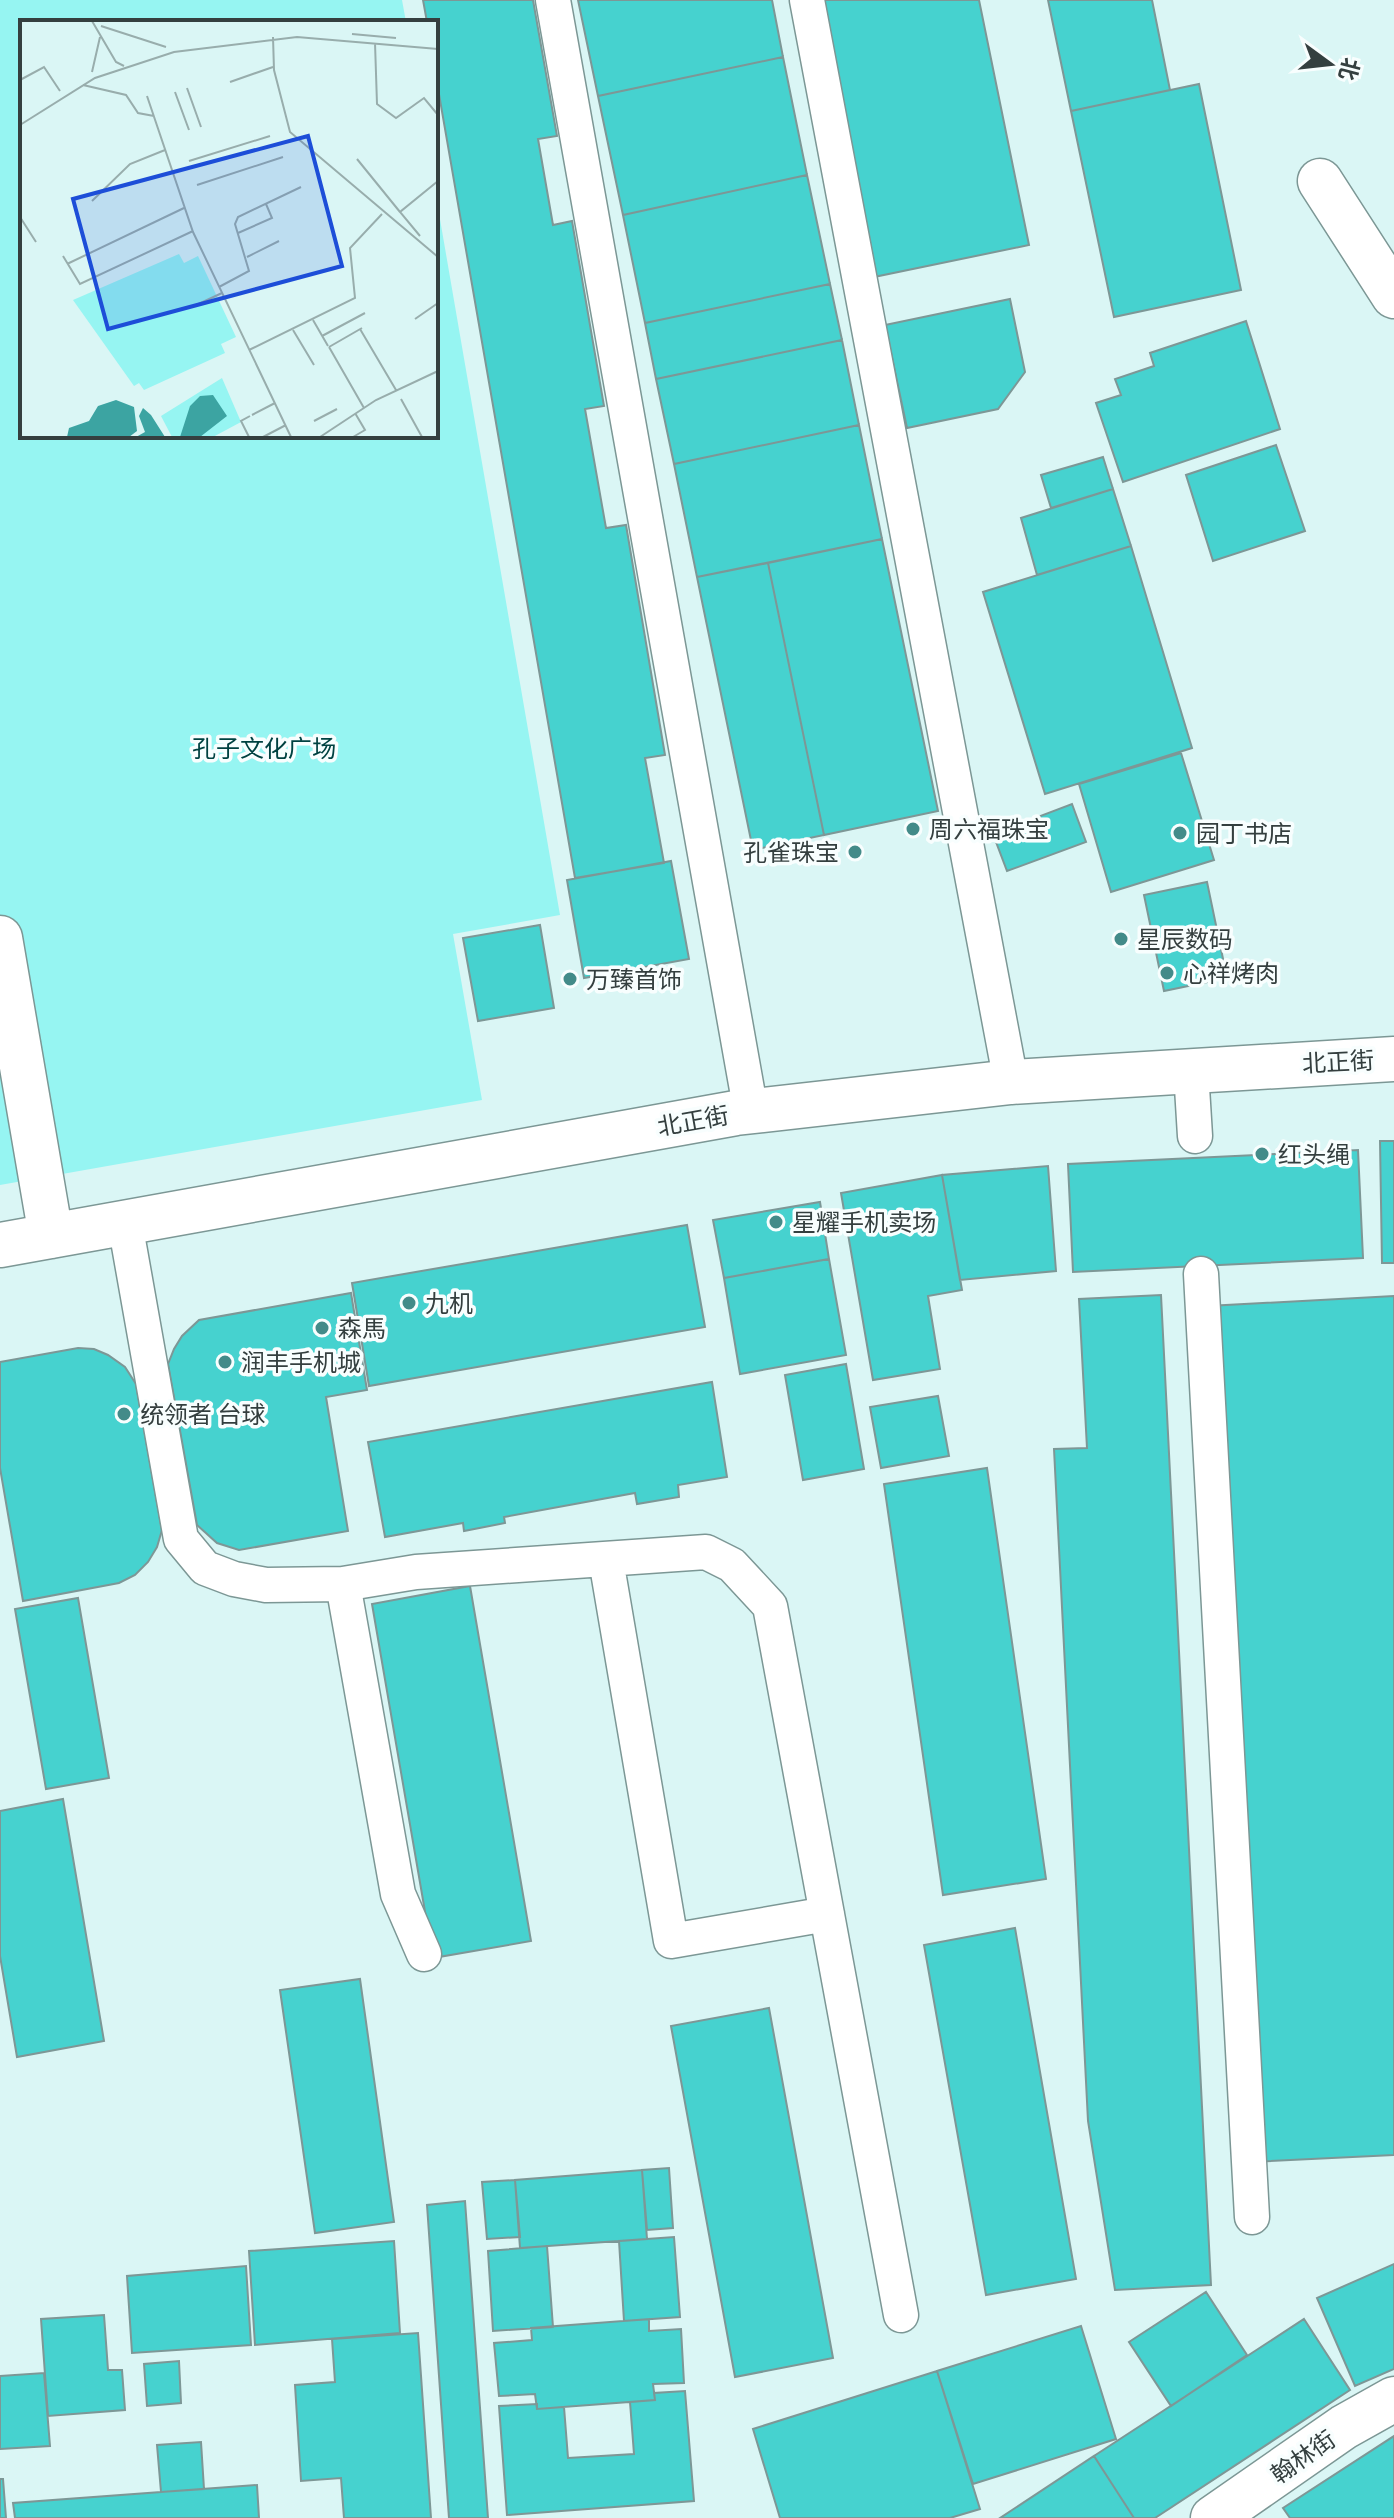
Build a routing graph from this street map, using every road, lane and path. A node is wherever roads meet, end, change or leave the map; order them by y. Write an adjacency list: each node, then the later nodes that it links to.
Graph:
1 (553, 0): 9 (lane)
2 (807, 0): 8 (lane)
3 (1320, 181): 4 (street)
4 (1394, 296)
5 (0, 938): 12 (street)
6 (1394, 1059): 7 (street, 北正街)
7 (1191, 1071): 8 (street, 北正街); 10 (lane)
8 (1011, 1082): 9 (street, 北正街)
9 (751, 1112): 11 (street, 北正街)
10 (1195, 1136)
11 (125, 1223): 12 (street, 北正街); 16 (lane)
12 (51, 1236): 13 (street, 北正街)
13 (0, 1245)
14 (1201, 1274): 19 (lane)
15 (606, 1560): 16 (lane); 17 (lane); 17 (lane)
16 (343, 1584): 18 (lane)
17 (827, 1914): 20 (lane)
18 (424, 1954)
19 (1252, 2217)
20 (901, 2315)
21 (1394, 2399): 22 (street, 翰林街)
22 (1213, 2518)

